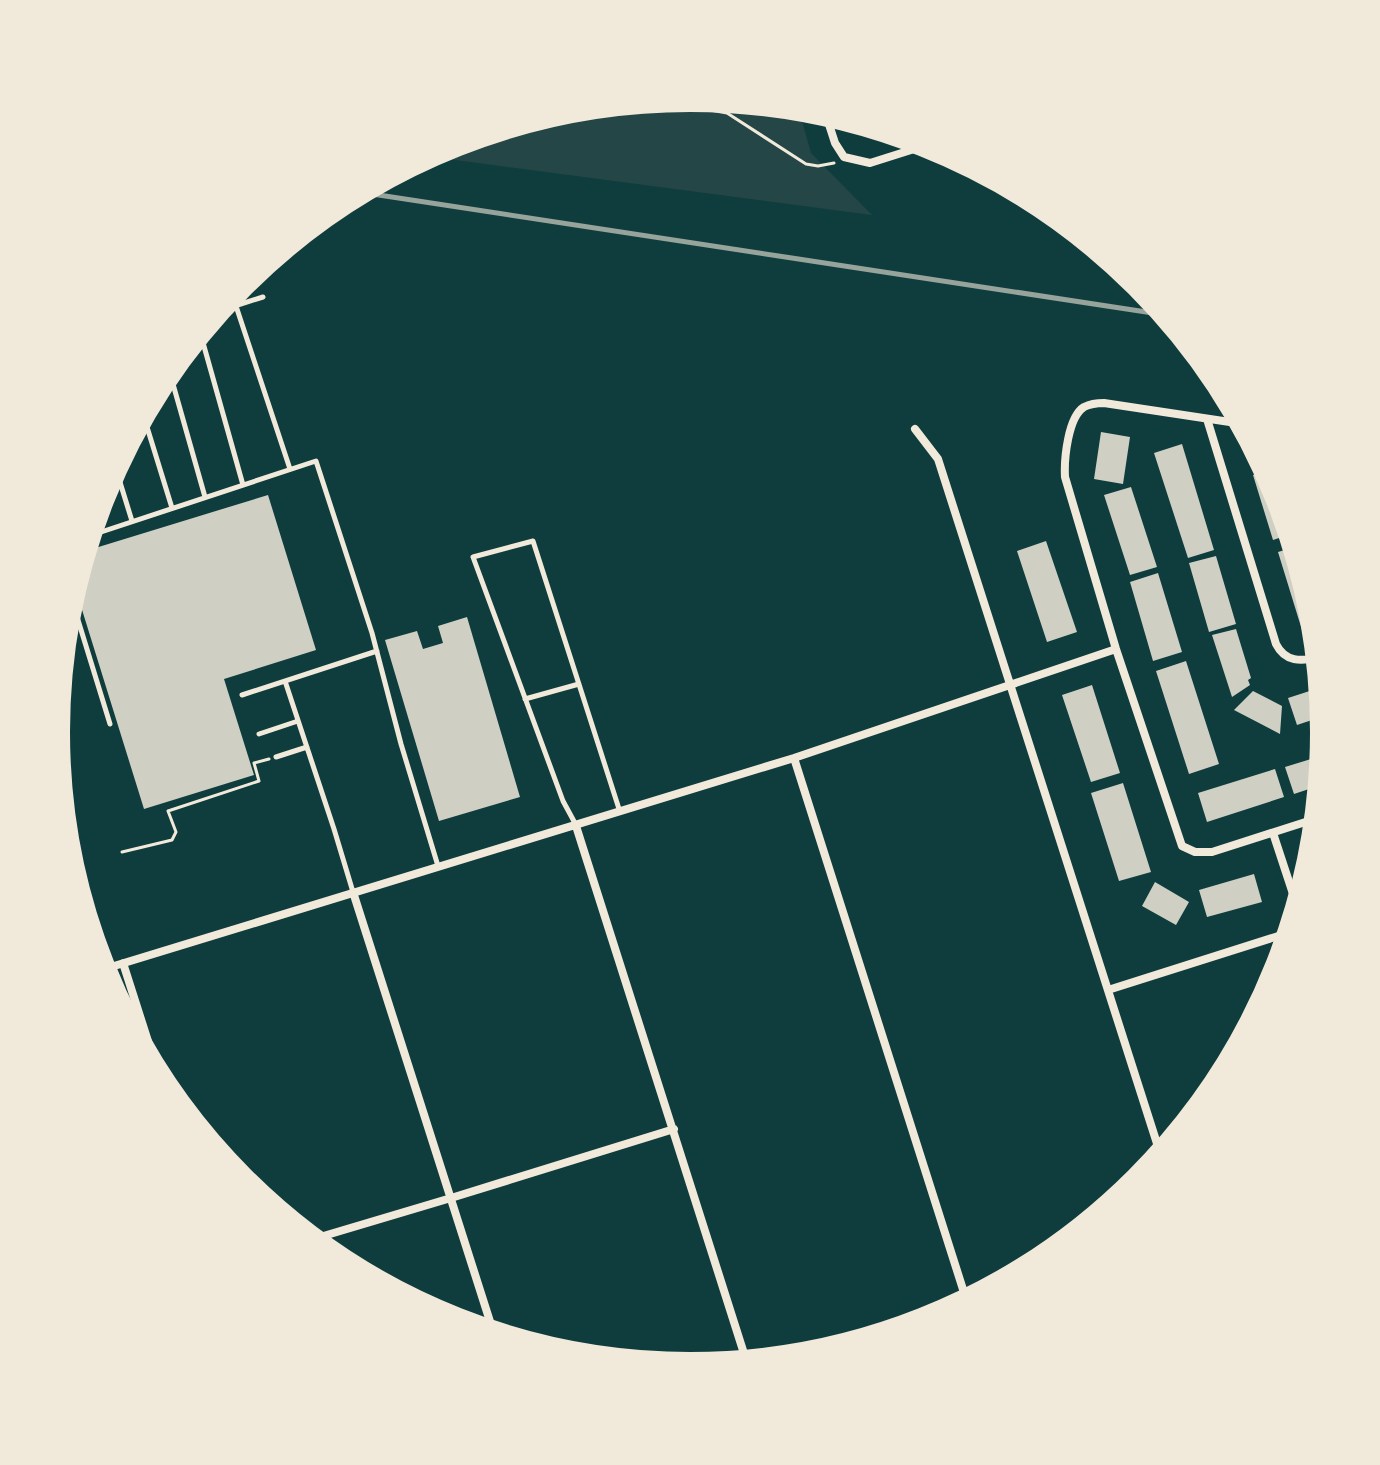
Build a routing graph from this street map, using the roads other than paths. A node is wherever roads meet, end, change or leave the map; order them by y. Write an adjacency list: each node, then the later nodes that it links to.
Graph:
1 (830, 127): 2 (street)
2 (908, 151)
3 (263, 297): 4 (lane)
4 (238, 305)
5 (236, 307): 12 (lane)
6 (204, 345): 14 (lane)
7 (174, 386): 15 (lane)
8 (1207, 419): 9 (street); 20 (street); 22 (street)
9 (1229, 422)
10 (147, 428): 16 (lane)
11 (915, 429): 25 (street)
12 (290, 469): 14 (lane); 21 (lane)
13 (120, 483): 17 (lane)
14 (243, 485): 15 (lane)
15 (205, 497): 16 (lane)
16 (172, 508): 17 (lane)
17 (132, 521): 18 (lane)
18 (102, 529)
19 (78, 621): 29 (lane)
20 (1116, 649): 25 (street); 37 (street)
21 (377, 651): 23 (lane); 38 (lane)
22 (1308, 660)
23 (285, 681): 26 (lane); 28 (lane)
24 (579, 684): 27 (lane); 27 (lane); 34 (lane)
25 (1011, 686): 33 (street); 44 (street)
26 (242, 695)
27 (525, 699): 36 (lane)
28 (298, 721): 30 (lane); 31 (lane)
29 (110, 724)
30 (259, 734)
31 (307, 747): 32 (lane); 40 (lane)
32 (276, 757)
33 (794, 758): 34 (street); 50 (street)
34 (620, 812): 36 (street)
35 (1306, 822): 37 (street)
36 (576, 826): 38 (street); 46 (street)
37 (1273, 833): 39 (street)
38 (438, 867): 40 (street)
39 (1292, 890)
40 (353, 892): 42 (street); 48 (street)
41 (1277, 936): 44 (street)
42 (123, 963): 43 (street); 45 (street)
43 (113, 966)
44 (1108, 990): 47 (street)
45 (145, 1032)
46 (674, 1129): 48 (street); 52 (street)
47 (1157, 1144)
48 (451, 1198): 49 (street); 51 (street)
49 (324, 1236)
50 (963, 1291)
51 (490, 1321)
52 (743, 1352)

